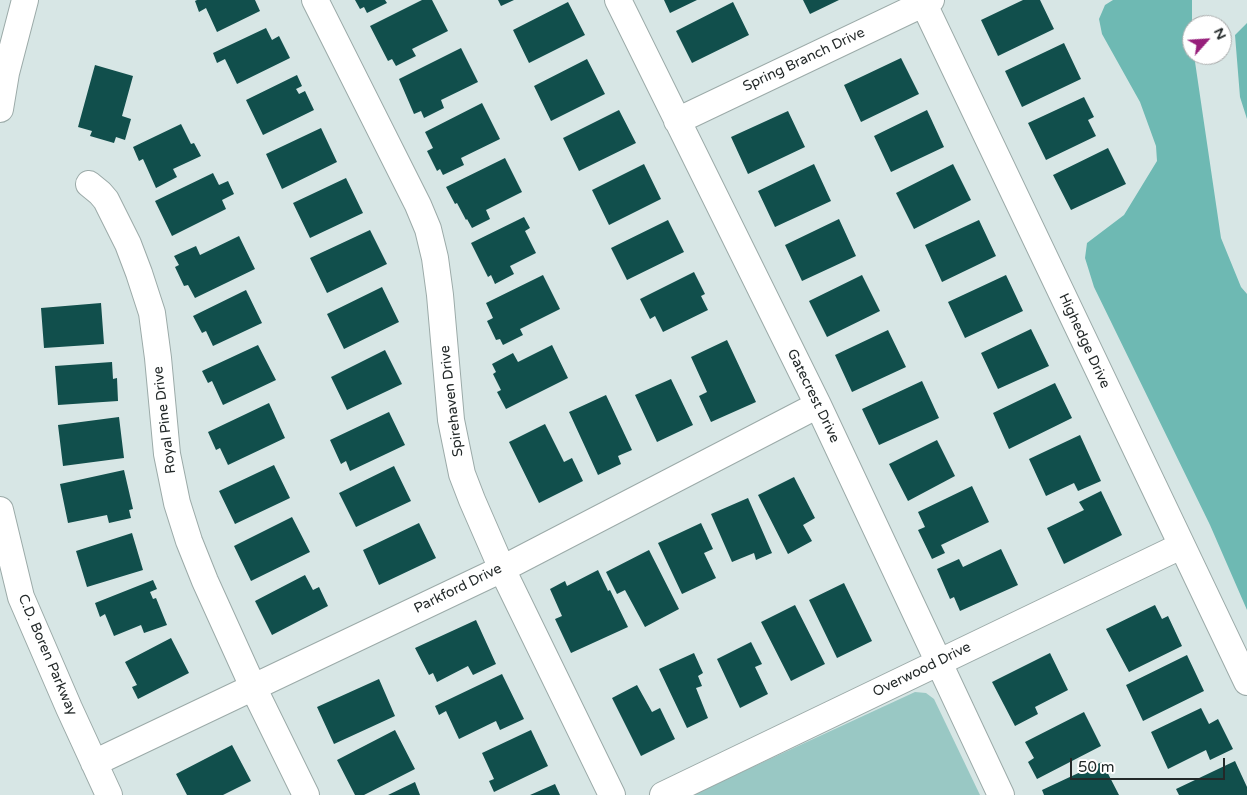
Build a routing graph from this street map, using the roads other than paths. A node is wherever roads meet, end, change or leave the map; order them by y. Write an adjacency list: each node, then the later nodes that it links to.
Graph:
1 (25, 0): 5 (street)
2 (315, 0): 11 (street, Spirehaven Drive)
3 (618, 0): 6 (street, Gatecrest Drive)
4 (926, 1): 6 (street, Spring Branch Drive); 10 (street, Highedge Drive)
5 (0, 109)
6 (677, 121): 8 (street, Gatecrest Drive)
7 (89, 184): 14 (street, Royal Pine Drive)
8 (818, 405): 11 (street, Parkford Drive); 12 (street, Gatecrest Drive)
9 (0, 510): 15 (street, C.D. Boren Parkway)
10 (1182, 546): 12 (street, Overwood Drive); 13 (street, Highedge Drive)
11 (502, 569): 14 (street, Parkford Drive); 18 (street, Spirehaven Drive)
12 (939, 663): 19 (street, Overwood Drive); 20 (street, Gatecrest Drive)
13 (1247, 682)
14 (253, 687): 15 (street, Parkford Drive); 17 (street, Royal Pine Drive)
15 (94, 763): 16 (street, C.D. Boren Parkway)
16 (109, 795)
17 (306, 795)
18 (612, 795)
19 (663, 795)
20 (1000, 795)

